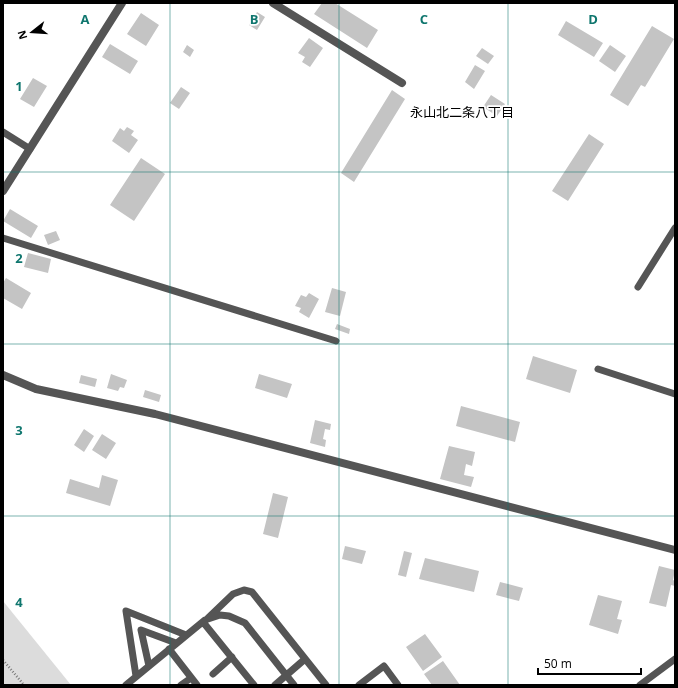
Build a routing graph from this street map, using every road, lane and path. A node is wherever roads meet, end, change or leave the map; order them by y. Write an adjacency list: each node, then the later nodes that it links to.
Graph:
1 (122, 3): 5 (street)
2 (273, 3): 3 (street)
3 (402, 83)
4 (3, 132): 5 (lane)
5 (30, 149): 6 (street)
6 (3, 191)
7 (675, 228): 9 (lane)
8 (3, 238): 10 (lane)
9 (638, 287)
10 (336, 341)
11 (598, 369): 13 (lane)
12 (3, 376): 14 (street)
13 (675, 394)
14 (675, 550)
15 (204, 621): 16 (lane); 19 (lane); 20 (lane); 25 (lane)
16 (186, 635): 17 (lane); 26 (lane)
17 (176, 643): 18 (lane); 23 (lane)
18 (169, 649): 23 (lane); 27 (lane)
19 (232, 657): 24 (lane); 32 (lane)
20 (305, 659): 25 (lane); 35 (lane)
21 (675, 659): 38 (lane)
22 (3, 660): 28 (path)
23 (149, 666): 26 (lane)
24 (213, 674)
25 (286, 675): 33 (lane); 34 (lane)
26 (136, 676): 29 (lane)
27 (192, 678): 30 (lane); 31 (lane)
28 (24, 685)
29 (126, 685)
30 (181, 685)
31 (197, 685)
32 (254, 685)
33 (275, 685)
34 (294, 685)
35 (326, 685)
36 (359, 685): 37 (lane)
37 (398, 685)
38 (640, 685)

